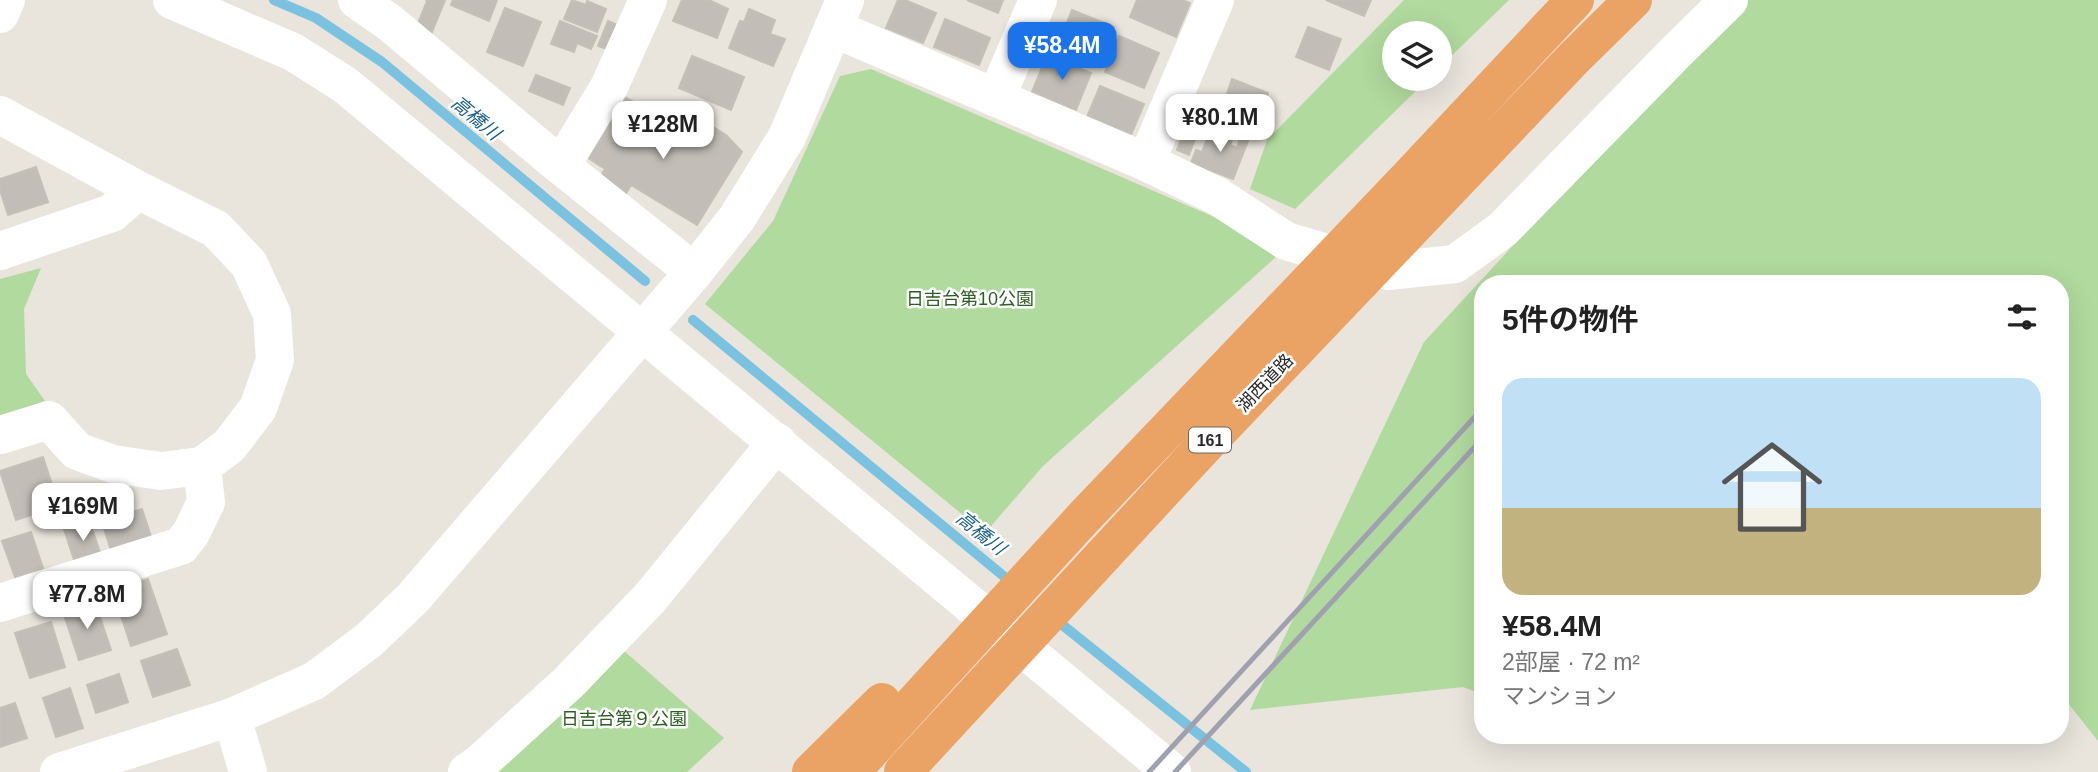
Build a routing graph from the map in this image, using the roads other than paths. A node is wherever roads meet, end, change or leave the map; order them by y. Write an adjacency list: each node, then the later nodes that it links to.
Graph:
1 (6, 0): 10 (street)
2 (172, 0): 19 (street)
3 (357, 0): 15 (street)
4 (648, 0): 15 (street)
5 (1038, 0): 12 (street)
6 (1215, 0): 14 (street)
7 (1575, 0): 23 (highway, 161)
8 (1633, 0): 25 (highway, 湖西道路 / 161)
9 (1729, 0): 14 (street)
10 (0, 14)
11 (839, 14): 12 (street); 18 (street)
12 (996, 97): 14 (street)
13 (0, 115): 16 (street)
14 (1146, 162)
15 (561, 166): 18 (street)
16 (138, 190): 17 (street); 22 (street)
17 (0, 251)
18 (694, 272): 19 (street)
19 (643, 332): 21 (street); 26 (street)
20 (0, 435): 22 (street)
21 (777, 442): 29 (street); 34 (street)
22 (202, 466): 24 (street)
23 (1084, 517): 30 (highway); 31 (highway, 161)
24 (0, 603)
25 (988, 680): 32 (highway, 湖西道路 / 161); 33 (highway)
26 (232, 717): 27 (street); 28 (street)
27 (60, 772)
28 (248, 772)
29 (467, 772)
30 (811, 772)
31 (851, 772)
32 (903, 772)
33 (916, 772)
34 (1172, 772)

